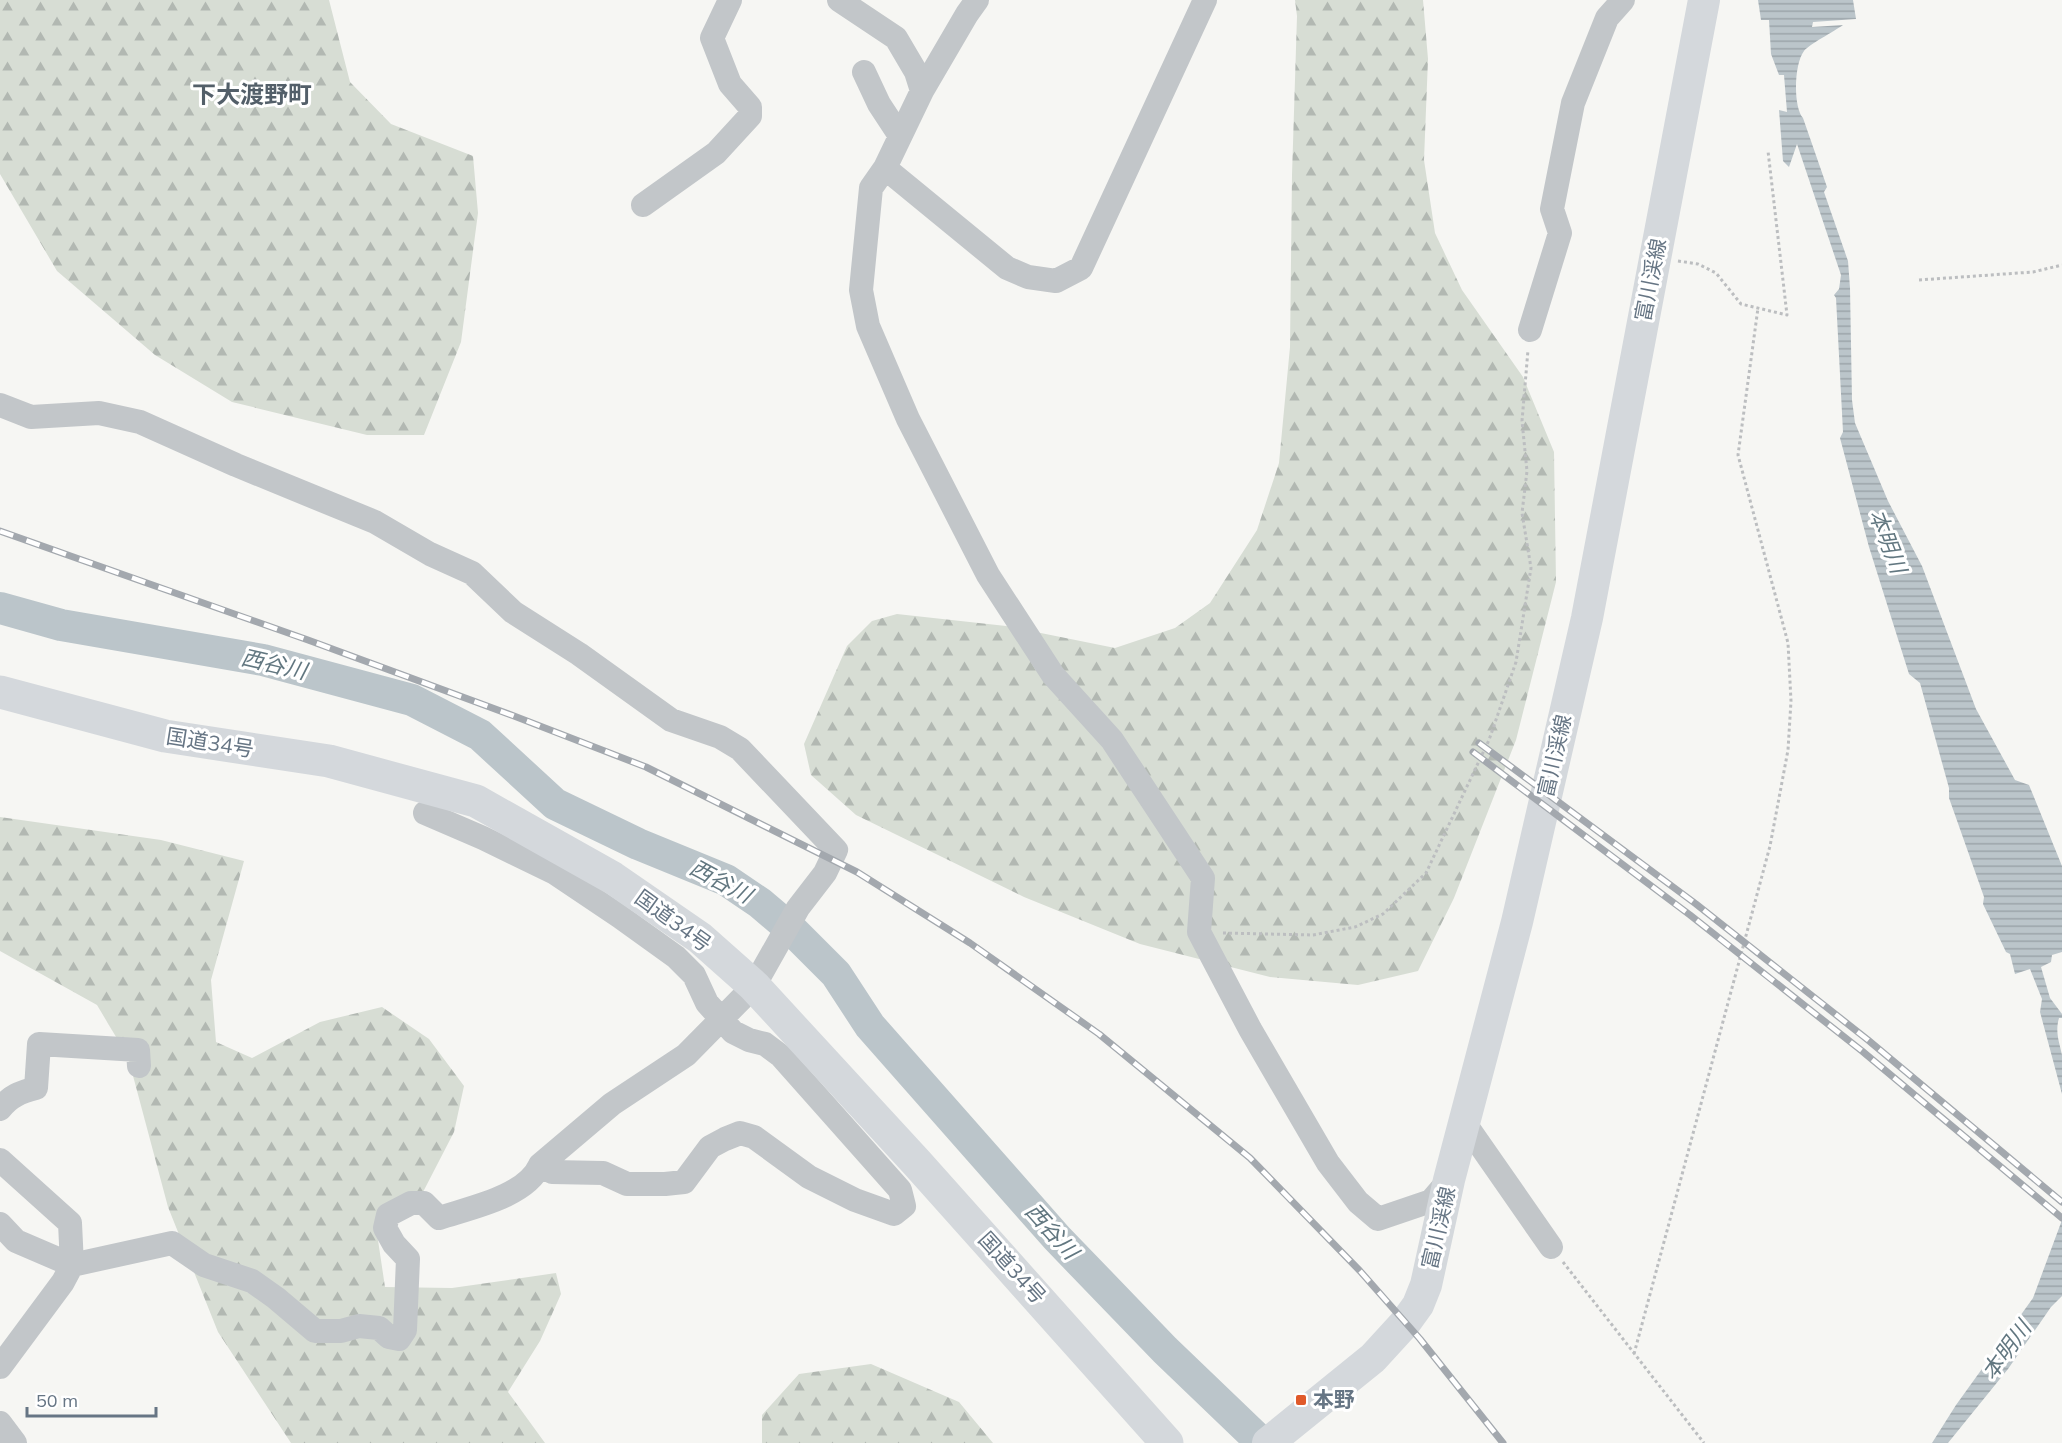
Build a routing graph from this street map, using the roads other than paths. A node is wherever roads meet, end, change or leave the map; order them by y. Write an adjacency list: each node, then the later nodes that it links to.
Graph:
1 (730, 0): 12 (street)
2 (841, 0): 9 (street)
3 (977, 0): 9 (street)
4 (1205, 0): 11 (street)
5 (1623, 0): 7 (street)
6 (1704, 0): 21 (main road, 富川渓線)
7 (1606, 9): 13 (street)
8 (864, 72): 10 (street)
9 (922, 90): 10 (street)
10 (900, 135): 11 (street)
11 (885, 168): 24 (street)
12 (644, 205)
13 (1530, 330)
14 (0, 405): 17 (street)
15 (0, 692): 17 (highway, 国道34号)
16 (425, 813): 18 (street)
17 (754, 986): 18 (street); 32 (highway, 国道34号)
18 (721, 1020): 23 (street); 23 (street)
19 (139, 1050): 20 (street)
20 (0, 1109)
21 (1464, 1122): 24 (main road, 富川渓線); 26 (street)
22 (0, 1161): 27 (street)
23 (540, 1165): 27 (street)
24 (1449, 1180): 30 (main road, 富川渓線)
25 (0, 1224): 27 (street)
26 (1551, 1247)
27 (72, 1264): 28 (street)
28 (0, 1367)
29 (0, 1423): 31 (street)
30 (1274, 1438)
31 (15, 1443)
32 (1167, 1443)

